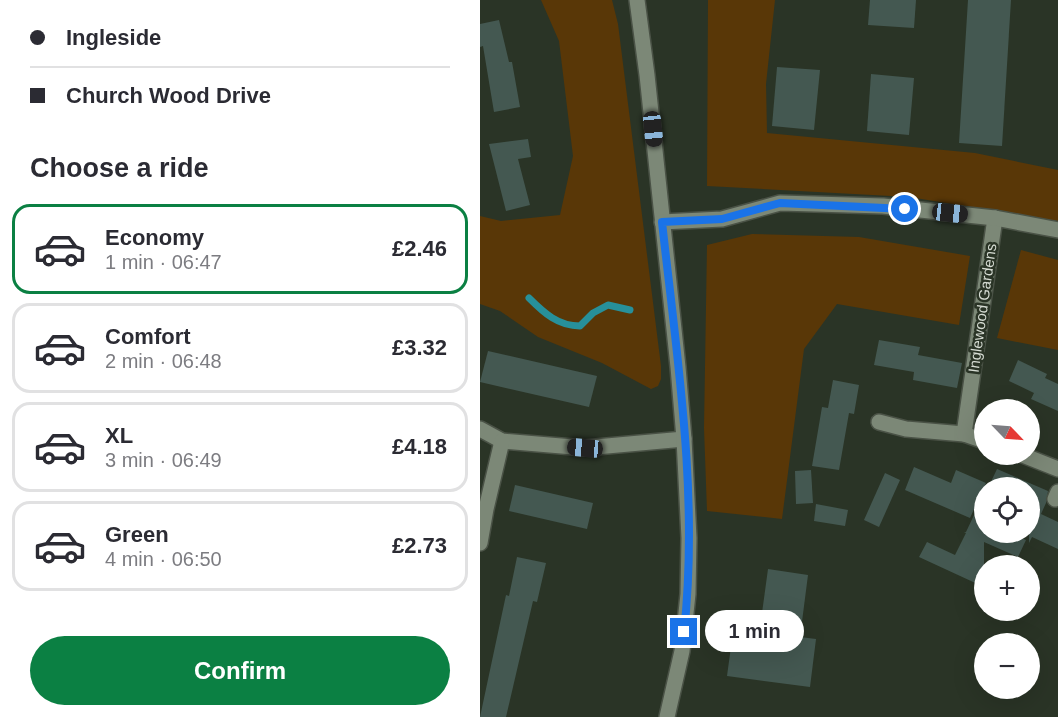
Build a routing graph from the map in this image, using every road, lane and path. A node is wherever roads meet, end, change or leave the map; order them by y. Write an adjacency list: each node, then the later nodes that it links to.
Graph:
1 (637, 0): 3 (street)
2 (995, 218): 3 (street); 4 (street); 7 (street, Inglewood Gardens)
3 (662, 222): 9 (street)
4 (1058, 230)
5 (879, 422): 7 (street)
6 (480, 429): 10 (street)
7 (964, 434): 8 (street)
8 (974, 438)
9 (684, 439): 10 (street); 14 (street)
10 (502, 441): 13 (street)
11 (1040, 461): 12 (street)
12 (1058, 468)
13 (480, 543)
14 (668, 717)

